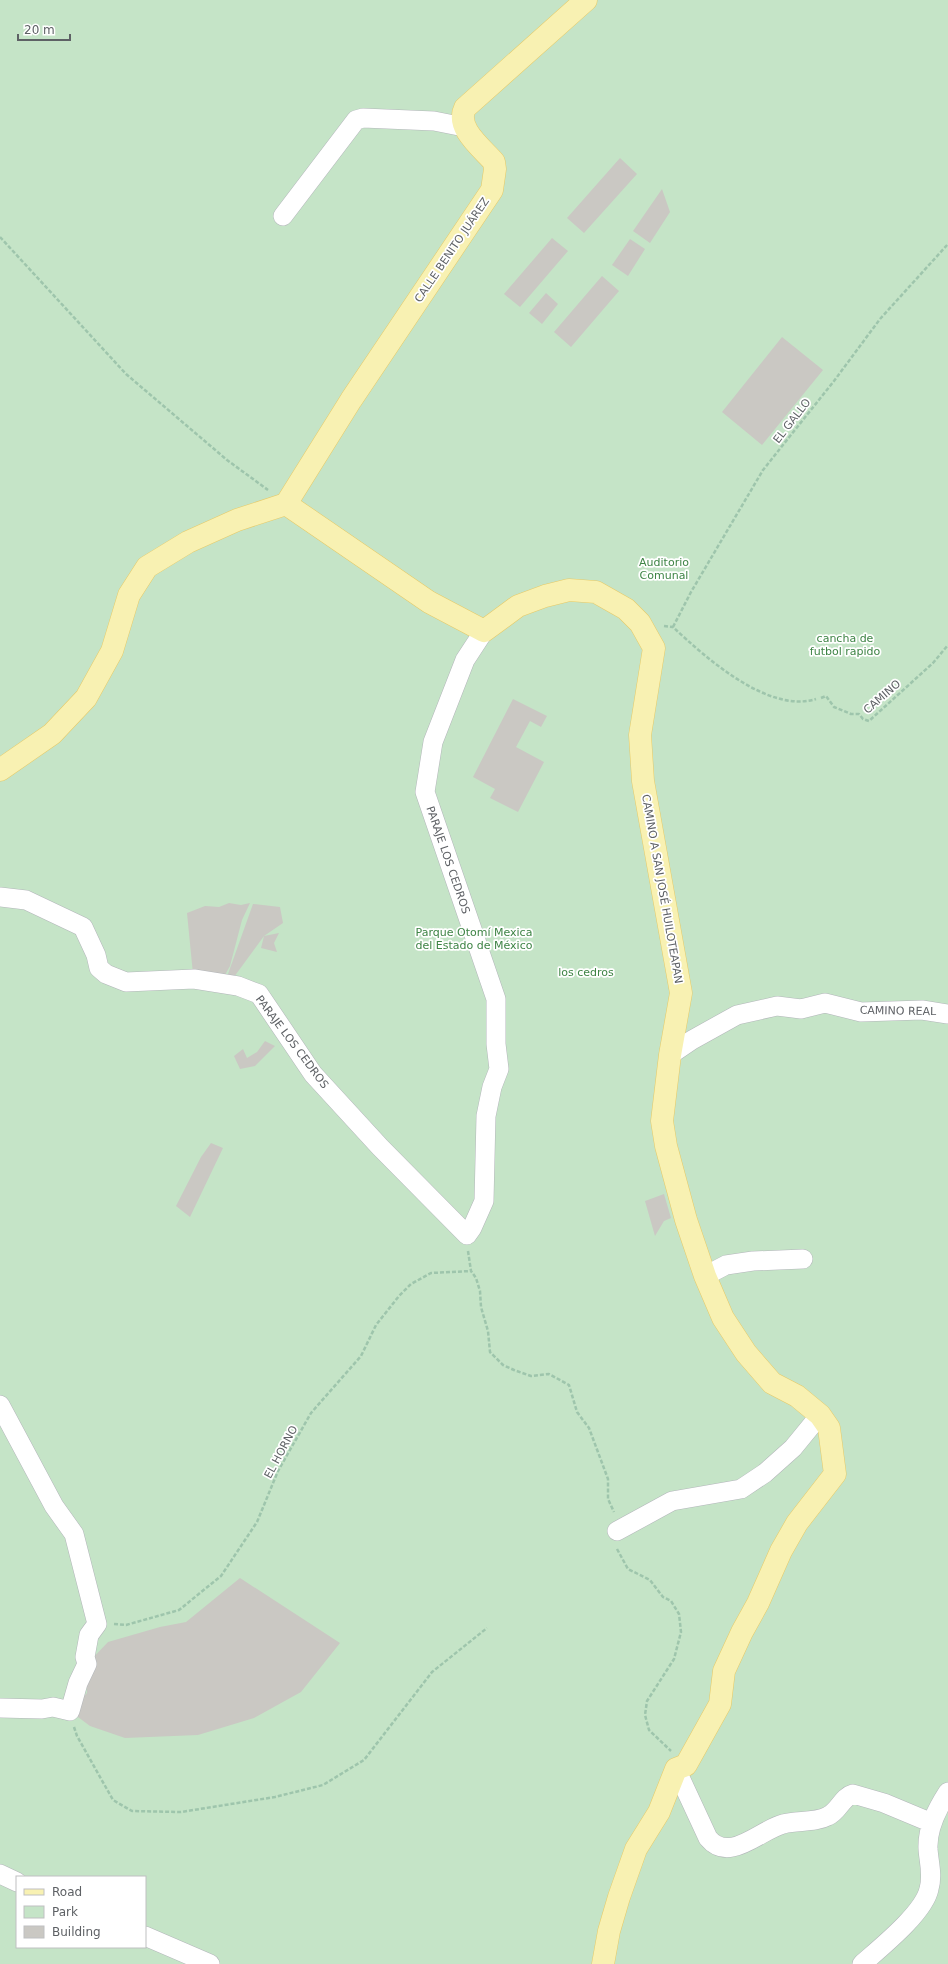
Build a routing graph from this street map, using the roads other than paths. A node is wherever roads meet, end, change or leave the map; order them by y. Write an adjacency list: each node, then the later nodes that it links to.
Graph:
1 (586, 0): 2 (main road)
2 (464, 127): 3 (street); 4 (main road, CALLE BENITO JUÁREZ)
3 (283, 216)
4 (286, 504): 5 (main road); 6 (main road)
5 (484, 631): 7 (street, PARAJE LOS CEDROS); 9 (main road, CAMINO A SAN JOSÉ HUILOTEAPAN)
6 (0, 770)
7 (0, 897)
8 (948, 1014): 9 (street, CAMINO REAL)
9 (670, 1055): 11 (main road, CAMINO A SAN JOSÉ HUILOTEAPAN)
10 (803, 1259): 11 (street)
11 (705, 1276): 13 (main road, CAMINO A SAN JOSÉ HUILOTEAPAN)
12 (0, 1405): 15 (street)
13 (820, 1415): 14 (street); 16 (main road, CAMINO A SAN JOSÉ HUILOTEAPAN)
14 (617, 1531)
15 (0, 1708)
16 (681, 1767): 18 (street); 23 (main road, CAMINO A SAN JOSÉ HUILOTEAPAN)
17 (948, 1792): 18 (street)
18 (932, 1823): 24 (street)
19 (0, 1874): 20 (street)
20 (16, 1882)
21 (146, 1936): 22 (street)
22 (210, 1964)
23 (604, 1964)
24 (862, 1964)

